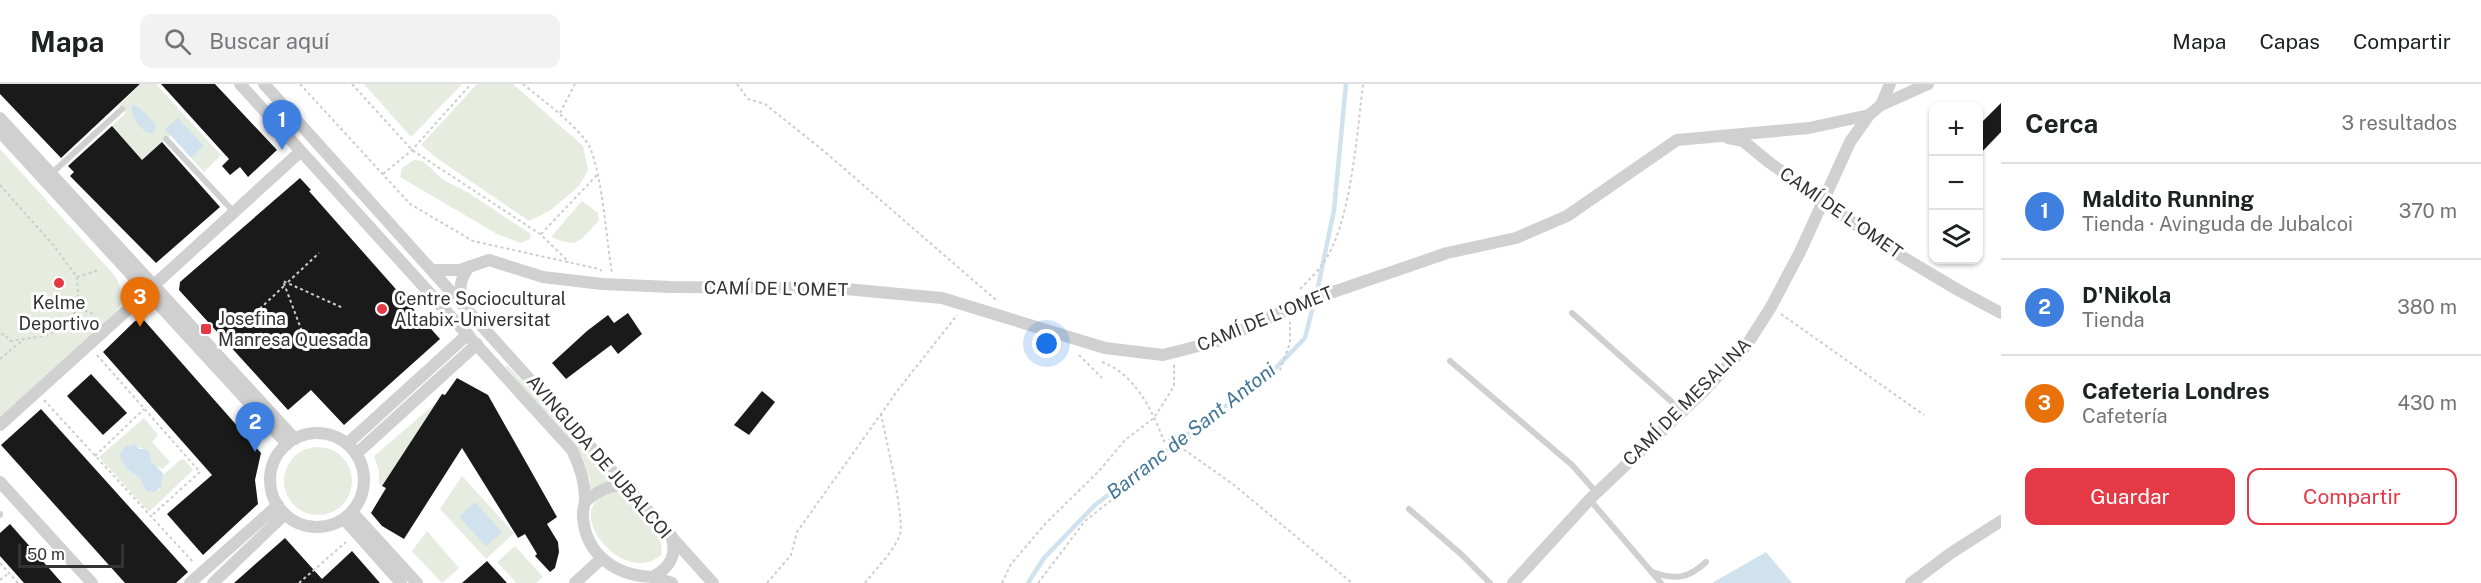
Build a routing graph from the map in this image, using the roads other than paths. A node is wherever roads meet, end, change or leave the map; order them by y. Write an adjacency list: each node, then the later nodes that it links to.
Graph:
1 (240, 84): 12 (street, AVINGUDA DE JUBALCOI)
2 (264, 84): 17 (street, AVINGUDA DE JUBALCOI)
3 (1890, 84): 5 (street)
4 (1928, 84): 5 (street)
5 (1881, 105): 7 (street, CAMÍ DE MESALINA)
6 (122, 109): 13 (lane)
7 (1869, 115): 10 (street, CAMÍ DE L'OMET); 14 (street, CAMÍ DE MESALINA)
8 (0, 118): 13 (street)
9 (0, 132): 18 (street)
10 (1714, 136): 14 (street, CAMÍ DE L'OMET); 16 (street, CAMÍ DE L'OMET)
11 (166, 139): 15 (lane)
12 (300, 152): 15 (street); 22 (street, AVINGUDA DE JUBALCOI)
13 (51, 174): 18 (street)
14 (1823, 200): 21 (street, CAMÍ DE L'OMET); 25 (street, CAMÍ DE MESALINA)
15 (234, 212): 18 (street)
16 (469, 267): 17 (street, CAMÍ DE L'OMET); 19 (street)
17 (432, 270): 19 (street, AVINGUDA DE JUBALCOI)
18 (149, 289): 26 (street); 27 (street)
19 (463, 304): 31 (street, AVINGUDA DE JUBALCOI)
20 (1572, 313): 25 (lane)
21 (2001, 313)
22 (468, 334): 23 (street, AVINGUDA DE JUBALCOI); 28 (street)
23 (477, 344): 29 (street); 33 (street, AVINGUDA DE JUBALCOI)
24 (1450, 361): 32 (lane)
25 (1682, 412): 32 (street, CAMÍ DE MESALINA)
26 (0, 425)
27 (291, 442): 28 (street); 35 (street)
28 (347, 444): 29 (street)
29 (356, 454): 36 (street)
30 (0, 482): 43 (street)
31 (626, 485): 33 (street); 38 (street, AVINGUDA DE JUBALCOI)
32 (1593, 496): 41 (lane); 52 (street, CAMÍ DE MESALINA)
33 (585, 502): 39 (street, AVINGUDA DE JUBALCOI)
34 (1409, 509): 51 (lane)
35 (282, 510): 36 (street); 44 (street); 45 (street)
36 (348, 515): 46 (street); 47 (street)
37 (2001, 521): 54 (street)
38 (671, 536): 42 (street, AVINGUDA DE JUBALCOI); 50 (street)
39 (601, 559): 42 (street); 48 (street)
40 (1706, 562): 41 (lane)
41 (1652, 572): 53 (lane)
42 (653, 577): 49 (street)
43 (92, 583)
44 (190, 583)
45 (213, 583)
46 (401, 583)
47 (417, 583)
48 (575, 583)
49 (672, 583)
50 (712, 583)
51 (1490, 583)
52 (1512, 583)
53 (1661, 583)
54 (1911, 583)

